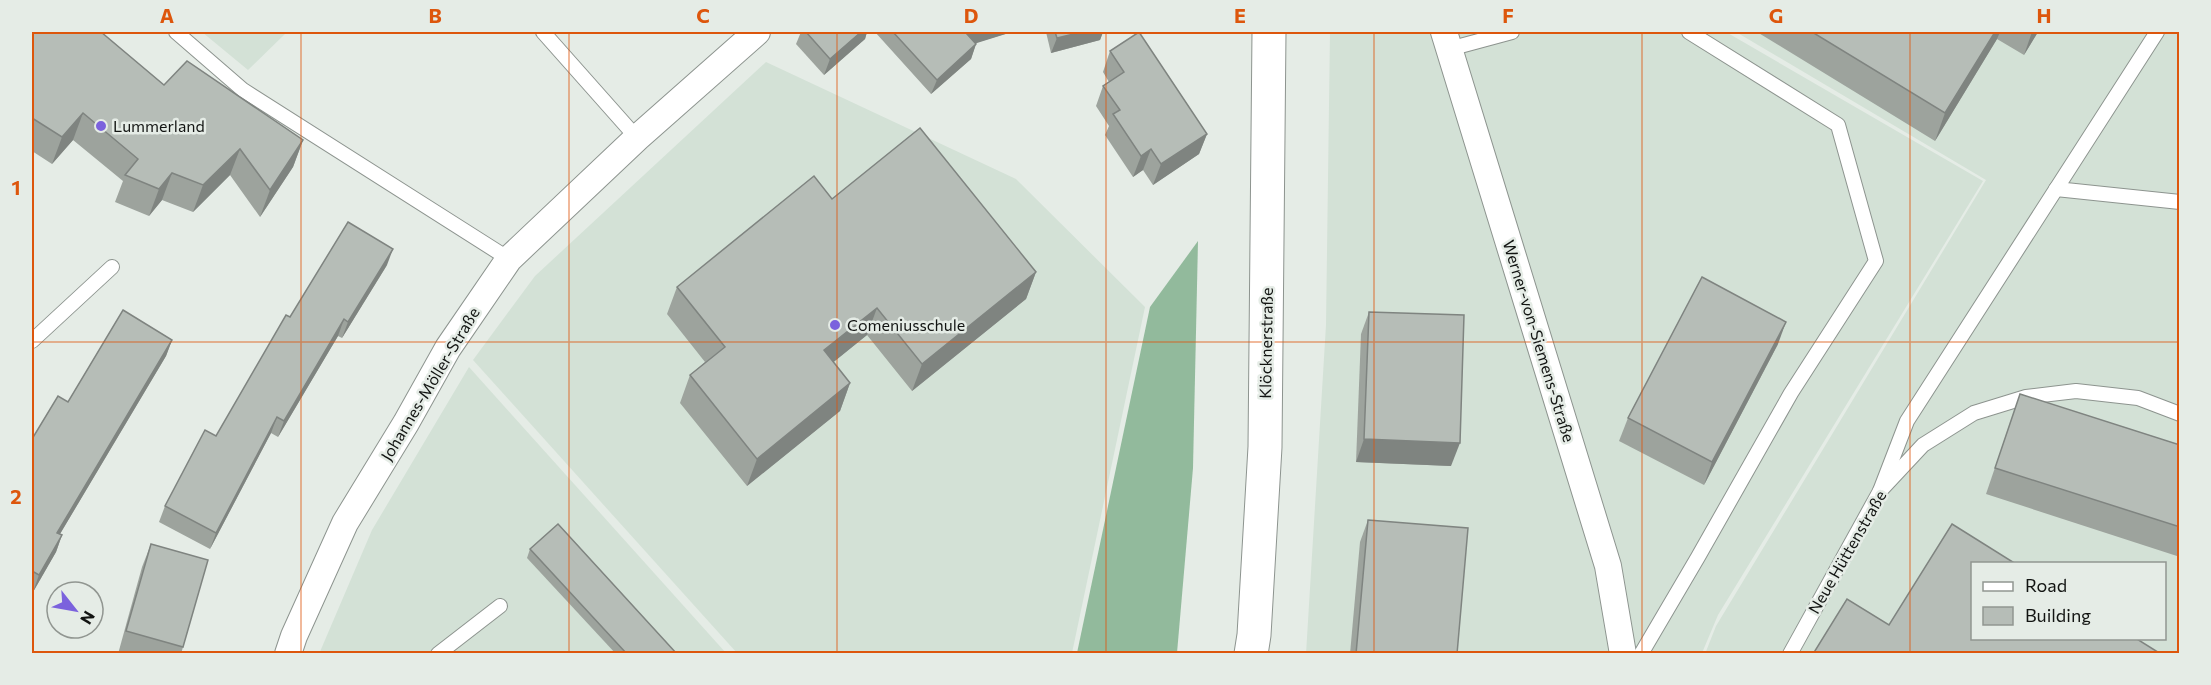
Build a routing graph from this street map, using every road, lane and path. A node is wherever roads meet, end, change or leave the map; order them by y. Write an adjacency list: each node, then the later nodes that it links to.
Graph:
1 (176, 32): 12 (lane)
2 (543, 32): 9 (lane)
3 (757, 32): 9 (street, Johannes-Möller-Straße)
4 (1269, 32): 20 (main road, Klöcknerstraße)
5 (1512, 32): 8 (lane)
6 (1689, 32): 22 (lane)
7 (2157, 32): 10 (lane)
8 (1447, 40): 21 (street, Werner-von-Siemens-Straße)
9 (637, 138): 12 (street, Johannes-Möller-Straße)
10 (2056, 189): 11 (lane); 16 (lane)
11 (2180, 202)
12 (509, 259): 18 (street, Johannes-Möller-Straße)
13 (112, 267): 14 (lane)
14 (32, 341)
15 (2180, 414): 16 (lane, Neue Hüttenstraße)
16 (1880, 491): 23 (lane, Neue Hüttenstraße)
17 (501, 606): 19 (lane)
18 (288, 654)
19 (438, 654)
20 (1251, 654)
21 (1623, 654)
22 (1641, 654)
23 (1790, 654)

